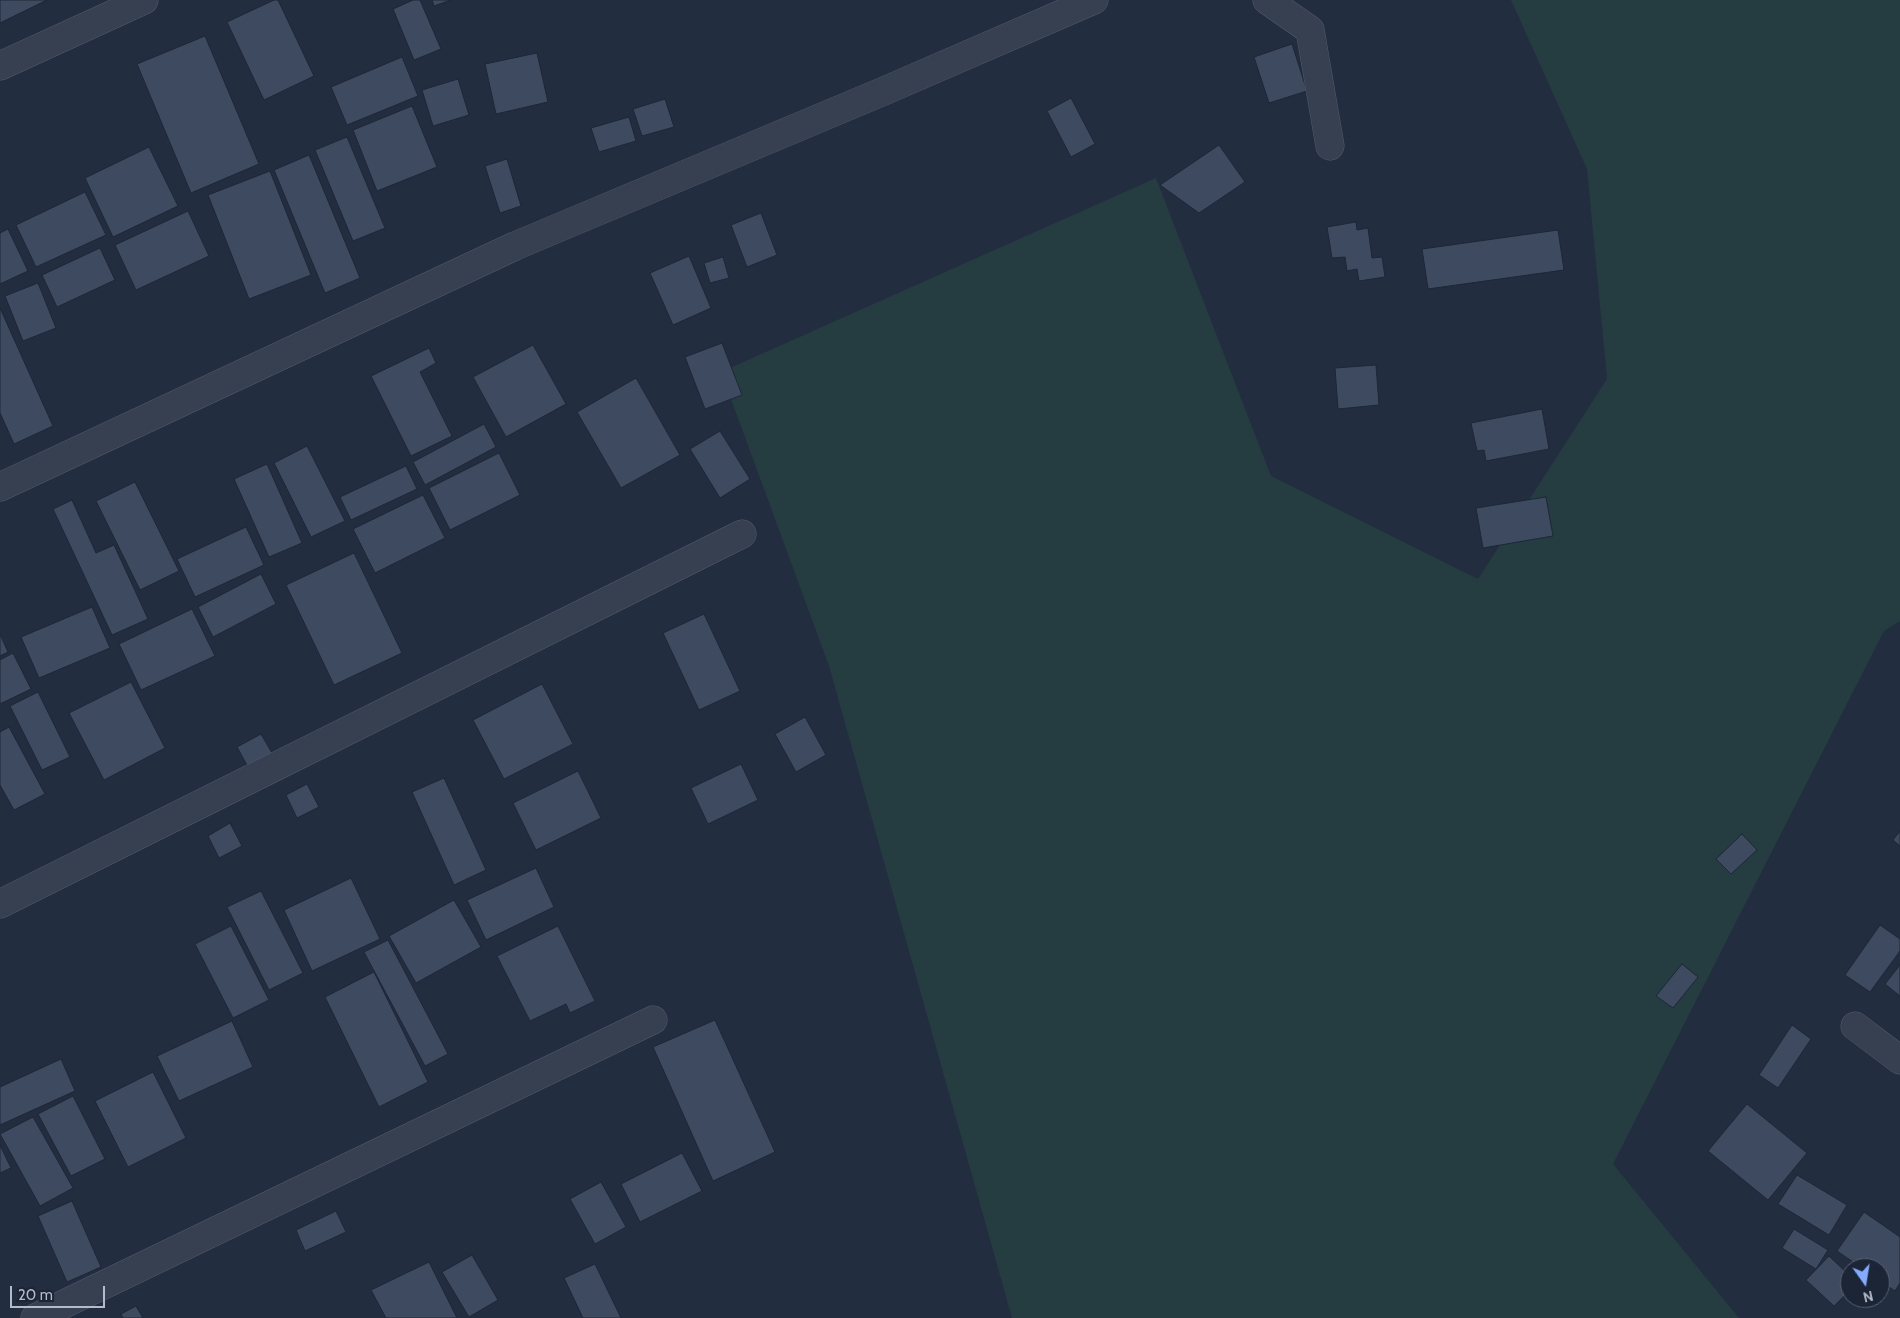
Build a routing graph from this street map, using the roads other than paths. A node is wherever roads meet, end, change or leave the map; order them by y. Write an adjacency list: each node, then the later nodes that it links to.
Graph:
1 (144, 0): 4 (street)
2 (1094, 0): 6 (street)
3 (1267, 0): 5 (street)
4 (0, 66)
5 (1330, 146)
6 (0, 487)
7 (742, 534): 8 (street)
8 (0, 904)
9 (653, 1020): 12 (street)
10 (1855, 1026): 11 (street)
11 (1900, 1060)
12 (35, 1318)

